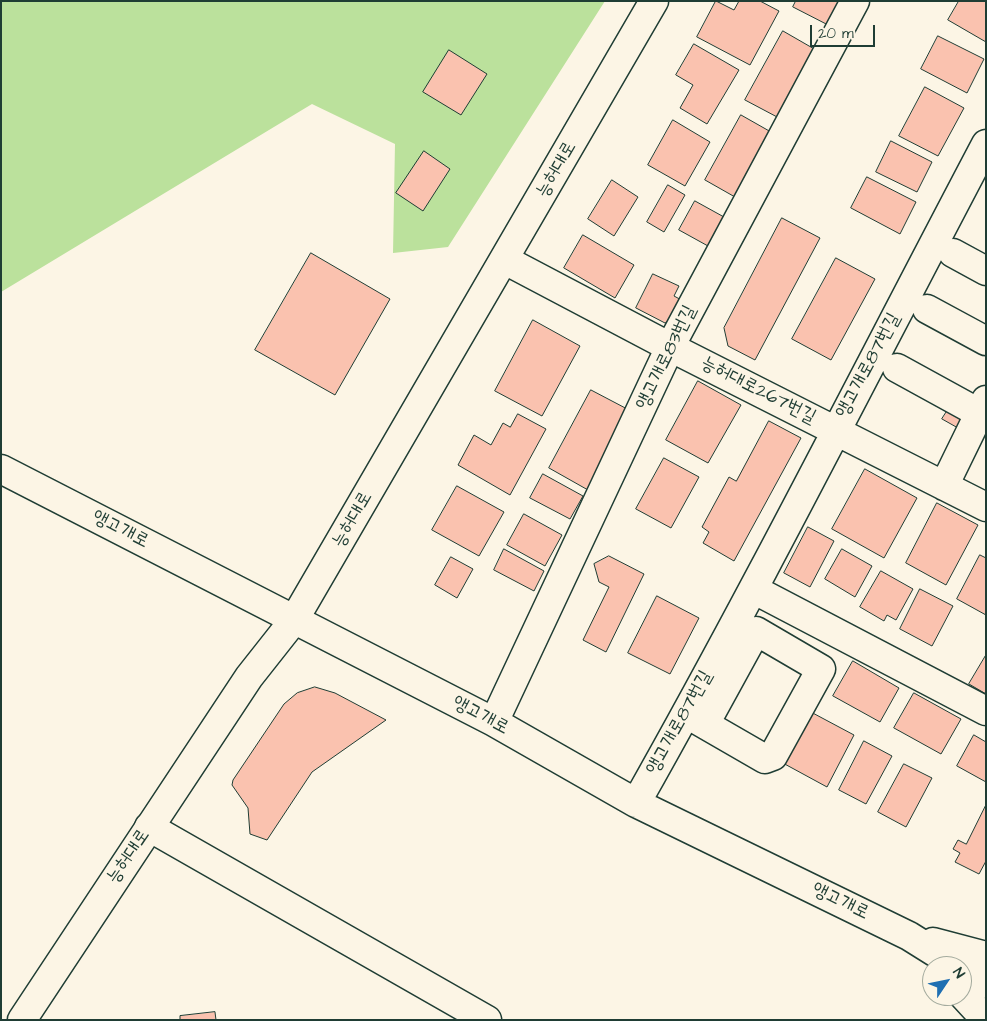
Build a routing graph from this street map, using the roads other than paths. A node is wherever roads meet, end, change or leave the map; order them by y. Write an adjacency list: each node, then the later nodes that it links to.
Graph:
1 (654, 1): 5 (street, 능허대로)
2 (855, 1): 9 (street, 앵고개로83번길)
3 (986, 144): 12 (street, 앵고개로87번길)
4 (953, 253): 6 (street)
5 (505, 260): 9 (street, 능허대로267번길); 17 (street, 능허대로)
6 (986, 271)
7 (927, 309): 8 (street)
8 (986, 341)
9 (670, 347): 12 (street, 능허대로267번길); 20 (street, 앵고개로83번길)
10 (896, 368): 11 (street)
11 (983, 406): 14 (street)
12 (836, 430): 14 (street, 능허대로267번길); 16 (street, 앵고개로87번길)
13 (1, 468): 17 (street, 앵고개로)
14 (944, 486): 15 (street, 능허대로267번길)
15 (986, 507)
16 (753, 589): 18 (street); 19 (street, 앵고개로87번길)
17 (294, 620): 20 (street, 앵고개로); 22 (street, 능허대로)
18 (986, 711)
19 (696, 719): 19 (street); 21 (street, 앵고개로87번길)
20 (494, 722): 21 (street, 앵고개로)
21 (636, 803): 23 (street, 앵고개로)
22 (149, 827): 30 (street, 능허대로); 31 (street)
23 (909, 936): 24 (street); 25 (street, 앵고개로); 26 (street)
24 (928, 956)
25 (941, 956)
26 (986, 956)
27 (972, 975): 28 (street)
28 (986, 984)
29 (972, 1005): 32 (street)
30 (22, 1020)
31 (487, 1020)
32 (986, 1020)

